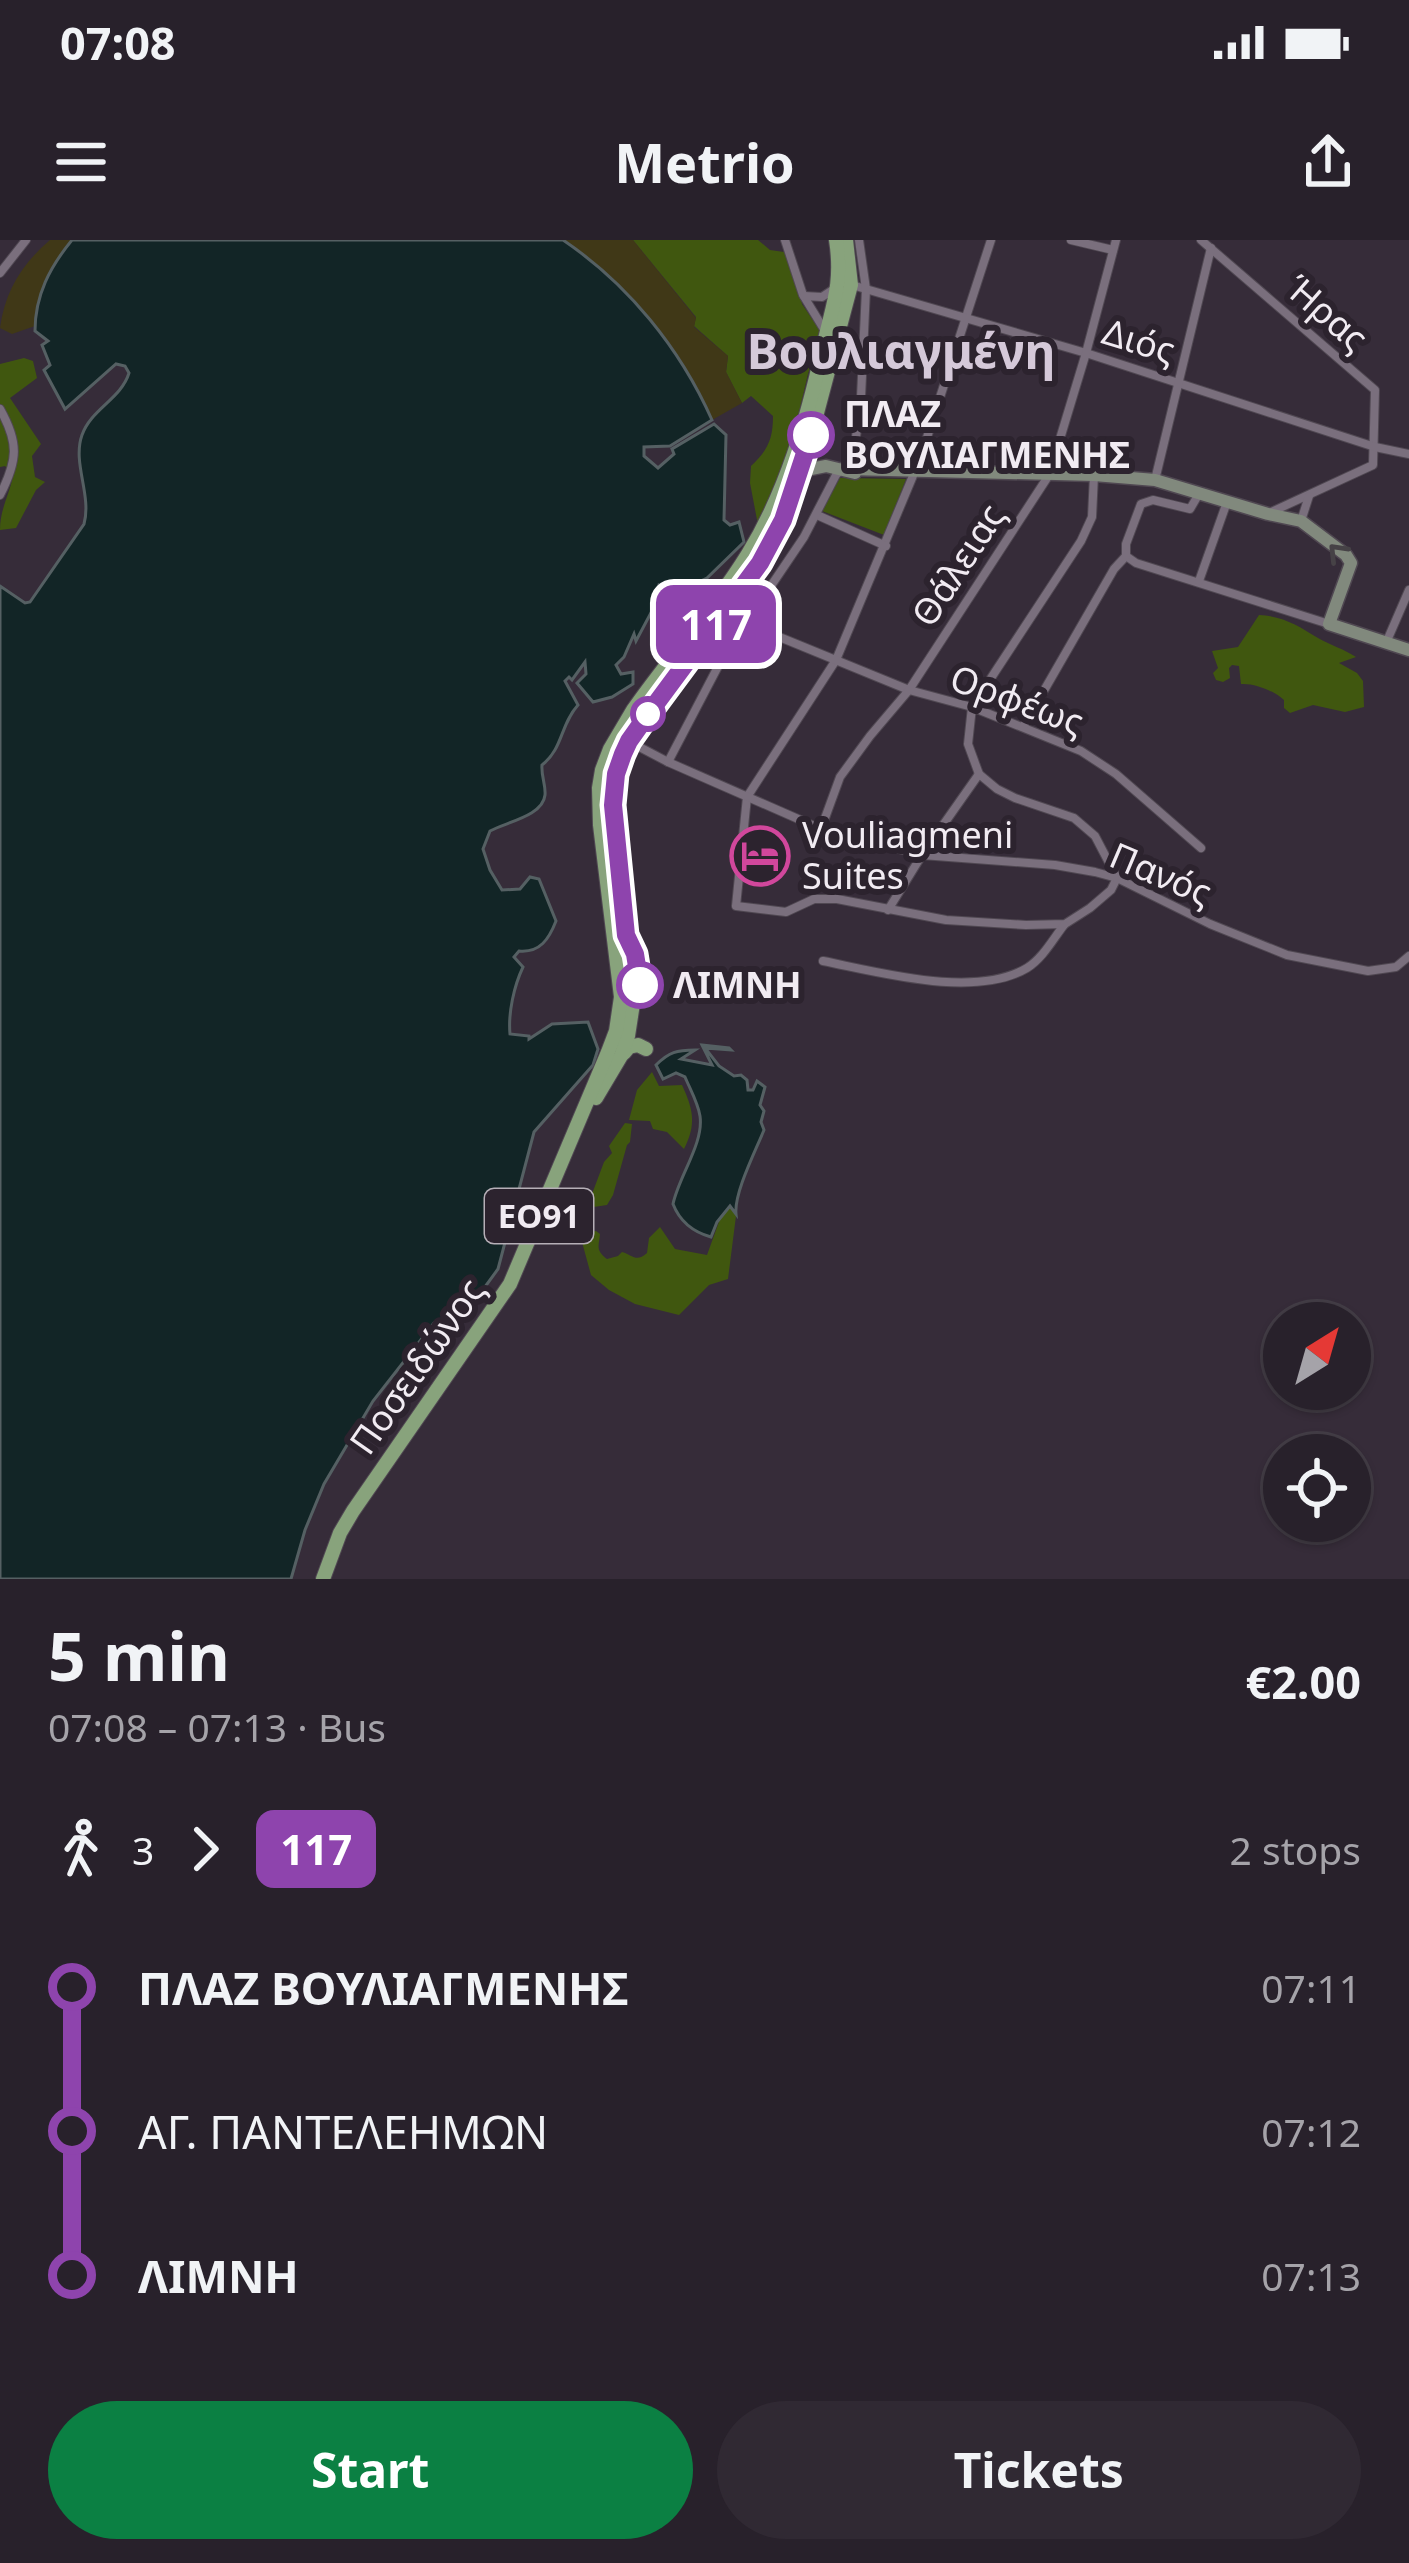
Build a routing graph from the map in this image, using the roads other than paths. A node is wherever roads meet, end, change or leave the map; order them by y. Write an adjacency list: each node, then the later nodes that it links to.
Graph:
1 (26, 240): 11 (street)
2 (785, 240): 13 (street)
3 (836, 240): 12 (main road, Ποσειδώνος / ΕΟ91)
4 (846, 240): 12 (main road, Ποσειδώνος / ΕΟ91)
5 (859, 240): 12 (street)
6 (991, 240): 14 (street)
7 (1071, 240): 9 (street)
8 (1201, 240): 10 (street, Ήρας)
9 (1114, 245): 16 (street, Θάλειας)
10 (1211, 248): 17 (street); 19 (street, Ήρας)
11 (0, 272)
12 (852, 286): 13 (street); 14 (street, Διός); 15 (main road, Ποσειδώνος / ΕΟ91); 21 (main road, Ποσειδώνος / ΕΟ91); 22 (street)
13 (803, 295): 15 (street)
14 (965, 319): 16 (street, Διός); 23 (street)
15 (826, 333): 21 (main road, Ποσειδώνος / ΕΟ91)
16 (1086, 353): 17 (street, Διός); 24 (street, Θάλειας)
17 (1179, 382): 19 (street, Διός); 26 (street)
18 (0, 409): 28 (street)
19 (1375, 447): 20 (street, Διός); 29 (street)
20 (1409, 454)
21 (799, 457): 22 (street); 38 (main road, Ποσειδώνος / ΕΟ91); 47 (main road, Ποσειδώνος / ΕΟ91)
22 (844, 469): 23 (street); 31 (street)
23 (912, 472): 24 (street); 34 (street)
24 (1049, 475): 25 (street); 44 (street, Θάλειας)
25 (1094, 476): 26 (street); 45 (street)
26 (1155, 480): 27 (street)
27 (1200, 492): 30 (street); 35 (street)
28 (0, 495)
29 (1309, 496): 32 (street); 33 (street)
30 (1227, 502): 32 (street); 36 (street)
31 (817, 514): 34 (street); 39 (street)
32 (1268, 514): 33 (street)
33 (1301, 521): 40 (street, one-way to 33)
34 (886, 546): 43 (street)
35 (1126, 556): 36 (street); 46 (street)
36 (1199, 581): 40 (street)
37 (1409, 590): 41 (street)
38 (723, 614): 39 (street, Ορφέως); 47 (main road, Ποσειδώνος / ΕΟ91)
39 (745, 622): 43 (street, Ορφέως); 48 (street)
40 (1329, 624): 41 (street)
41 (1386, 643): 42 (street)
42 (1409, 650)
43 (836, 660): 44 (street, Ορφέως); 50 (street)
44 (909, 690): 45 (street, Ορφέως); 51 (street, Θάλειας)
45 (972, 707): 46 (street, Ορφέως); 49 (street)
46 (1023, 727): 52 (street, Ορφέως)
47 (623, 737): 48 (street); 59 (main road, Ποσειδώνος / ΕΟ91)
48 (668, 762): 50 (street)
49 (979, 774): 53 (street); 54 (street)
50 (747, 797): 51 (street, Πανός); 55 (street)
51 (820, 830): 53 (street, Πανός)
52 (1201, 848)
53 (922, 855): 54 (street, Πανός); 55 (street)
54 (1118, 878): 56 (street); 57 (street, Πανός)
55 (888, 910): 56 (street)
56 (1065, 924): 58 (street)
57 (1409, 956)
58 (823, 961)
59 (625, 1020): 61 (main road, Ποσειδώνος / ΕΟ91); 62 (main road, Ποσειδώνος / ΕΟ91)
60 (646, 1049): 61 (main road)
61 (621, 1057): 62 (main road, Ποσειδώνος / ΕΟ91)
62 (582, 1117): 63 (main road, Ποσειδώνος / ΕΟ91)
63 (323, 1579)

